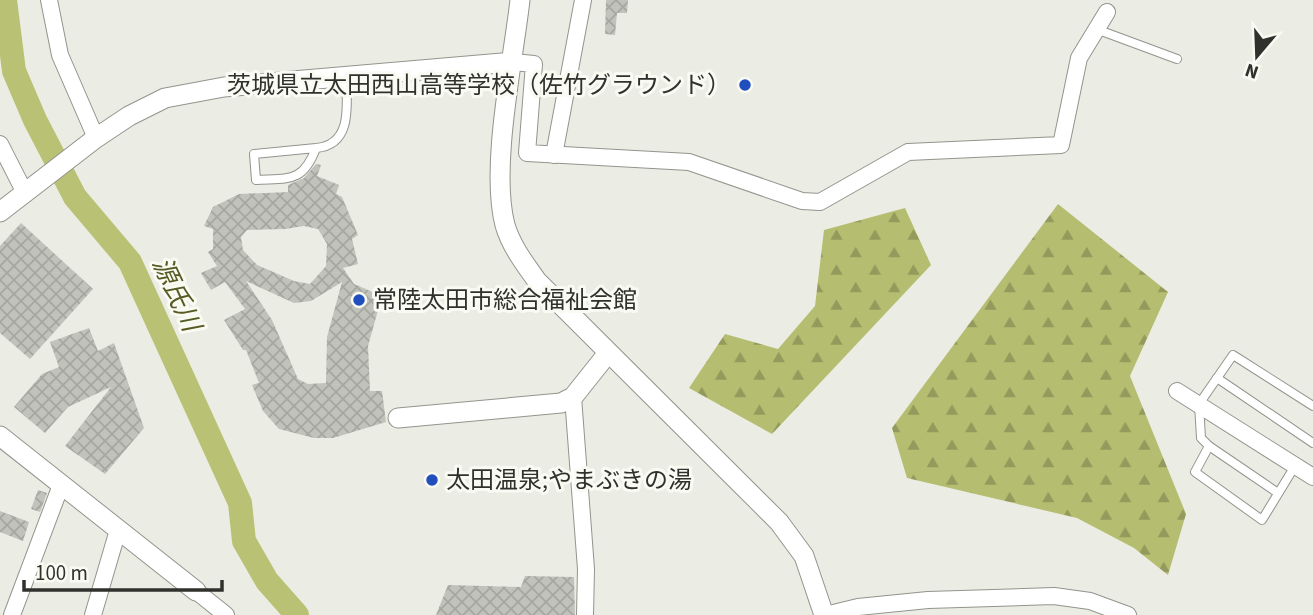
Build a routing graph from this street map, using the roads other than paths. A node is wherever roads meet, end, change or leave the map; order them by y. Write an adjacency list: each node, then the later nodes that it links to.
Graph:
1 (49, 0): 9 (street)
2 (520, 0): 7 (street)
3 (583, 0): 12 (street)
4 (1107, 12): 5 (street)
5 (1096, 29): 6 (lane); 12 (street)
6 (1177, 59)
7 (513, 62): 8 (street); 12 (street); 15 (street)
8 (346, 77): 9 (street); 11 (lane)
9 (90, 142): 13 (street)
10 (0, 144): 13 (street)
11 (316, 148): 11 (lane)
12 (554, 155)
13 (31, 186): 14 (street)
14 (0, 212)
15 (608, 353): 18 (street); 35 (street)
16 (1217, 378): 19 (lane); 20 (lane); 23 (lane)
17 (1177, 391): 19 (street)
18 (573, 397): 21 (street); 34 (street)
19 (1199, 404): 24 (lane); 25 (street)
20 (1313, 406)
21 (398, 418)
22 (0, 436): 27 (street)
23 (1313, 443)
24 (1209, 446): 28 (lane); 28 (lane)
25 (1294, 466): 26 (street); 28 (lane)
26 (1312, 474)
27 (61, 485): 29 (street); 31 (street)
28 (1278, 493)
29 (118, 530): 30 (street); 32 (street)
30 (196, 591): 33 (street)
31 (12, 615)
32 (93, 615)
33 (226, 615)
34 (585, 615)
35 (825, 615): 36 (street)
36 (1128, 615)

